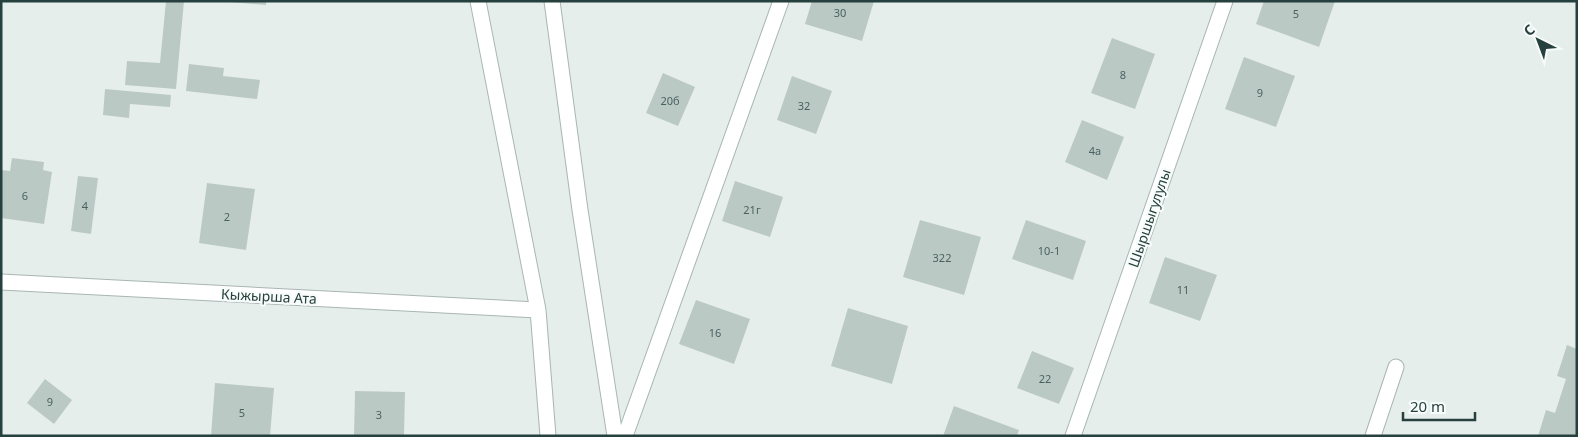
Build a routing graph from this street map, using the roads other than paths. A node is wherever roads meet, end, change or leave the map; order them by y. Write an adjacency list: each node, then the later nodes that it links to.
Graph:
1 (478, 1): 6 (street)
2 (552, 1): 9 (street)
3 (780, 1): 10 (street)
4 (1225, 1): 11 (street, Шыршыгулулы)
5 (1, 282): 6 (street, Кыжырша Ата)
6 (538, 310): 8 (street)
7 (1396, 366): 12 (street)
8 (548, 436)
9 (616, 436)
10 (625, 436)
11 (1073, 436)
12 (1373, 436)

